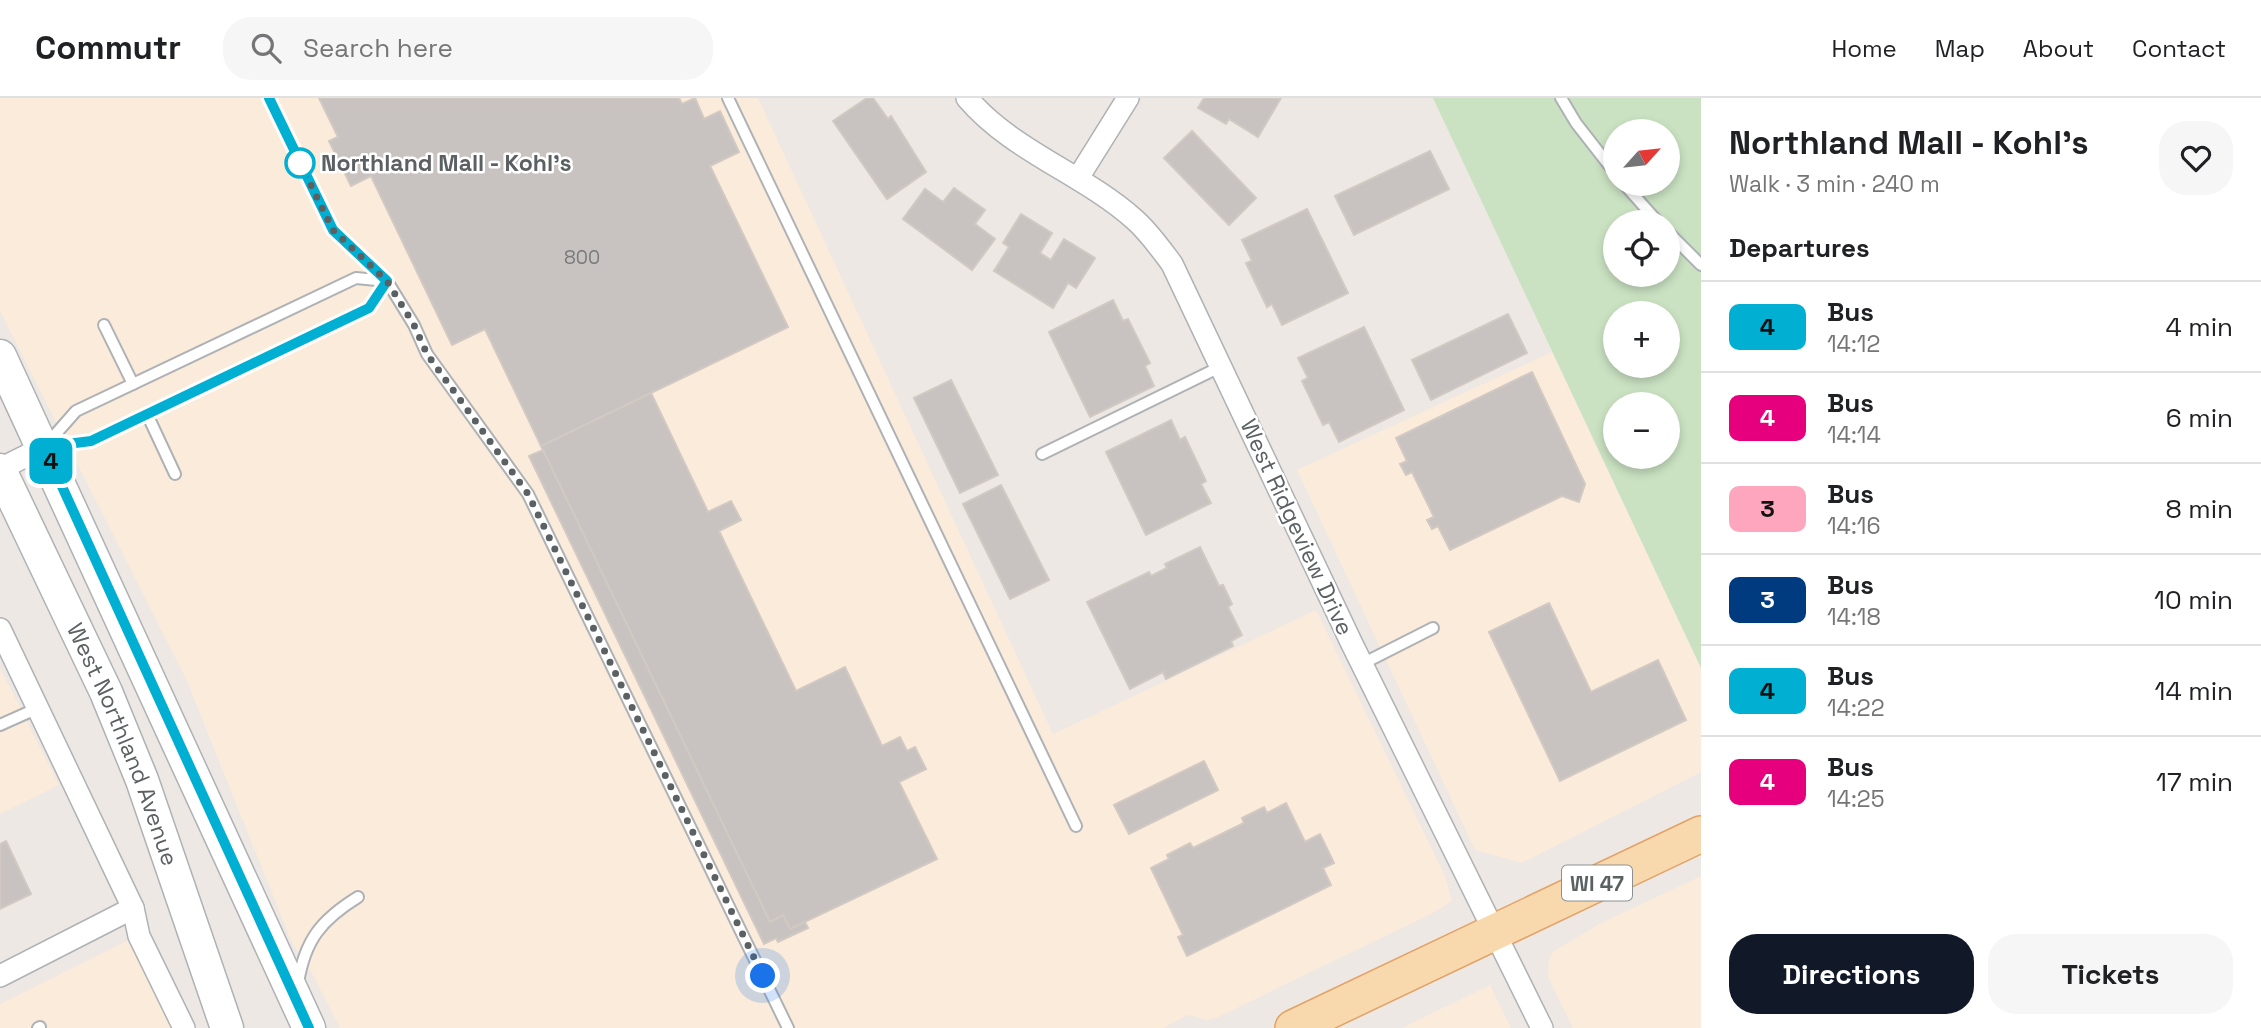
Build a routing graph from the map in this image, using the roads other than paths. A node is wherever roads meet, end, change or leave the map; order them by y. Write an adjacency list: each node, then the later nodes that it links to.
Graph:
1 (269, 98): 12 (lane)
2 (728, 98): 27 (lane)
3 (967, 98): 7 (street, West Ridgeview Drive)
4 (1128, 98): 7 (street)
5 (1561, 98): 6 (lane)
6 (1603, 158)
7 (1077, 178): 15 (street, West Ridgeview Drive)
8 (1635, 196): 9 (lane)
9 (1647, 210)
10 (1680, 244): 11 (lane)
11 (1701, 265)
12 (387, 281): 16 (lane); 17 (lane); 37 (lane)
13 (104, 325): 16 (lane)
14 (0, 356): 18 (main road)
15 (1222, 366): 19 (lane); 24 (street, West Ridgeview Drive)
16 (133, 384): 18 (lane)
17 (147, 414): 18 (lane); 21 (lane)
18 (44, 447): 20 (street); 33 (main road)
19 (1042, 454)
20 (0, 469): 35 (main road, West Northland Avenue)
21 (175, 474)
22 (1433, 628): 24 (lane)
23 (0, 629): 25 (street)
24 (1362, 664): 31 (street, West Ridgeview Drive)
25 (38, 708): 26 (lane); 30 (street)
26 (0, 725)
27 (1076, 826)
28 (1701, 834): 31 (main road, WI 47)
29 (358, 897): 33 (lane)
30 (133, 908): 32 (street); 34 (street)
31 (1495, 933): 38 (main road, WI 47); 39 (street, West Ridgeview Drive)
32 (0, 975)
33 (296, 1000): 36 (main road)
34 (184, 1028)
35 (227, 1028)
36 (309, 1028)
37 (788, 1028)
38 (1293, 1028)
39 (1542, 1028)

